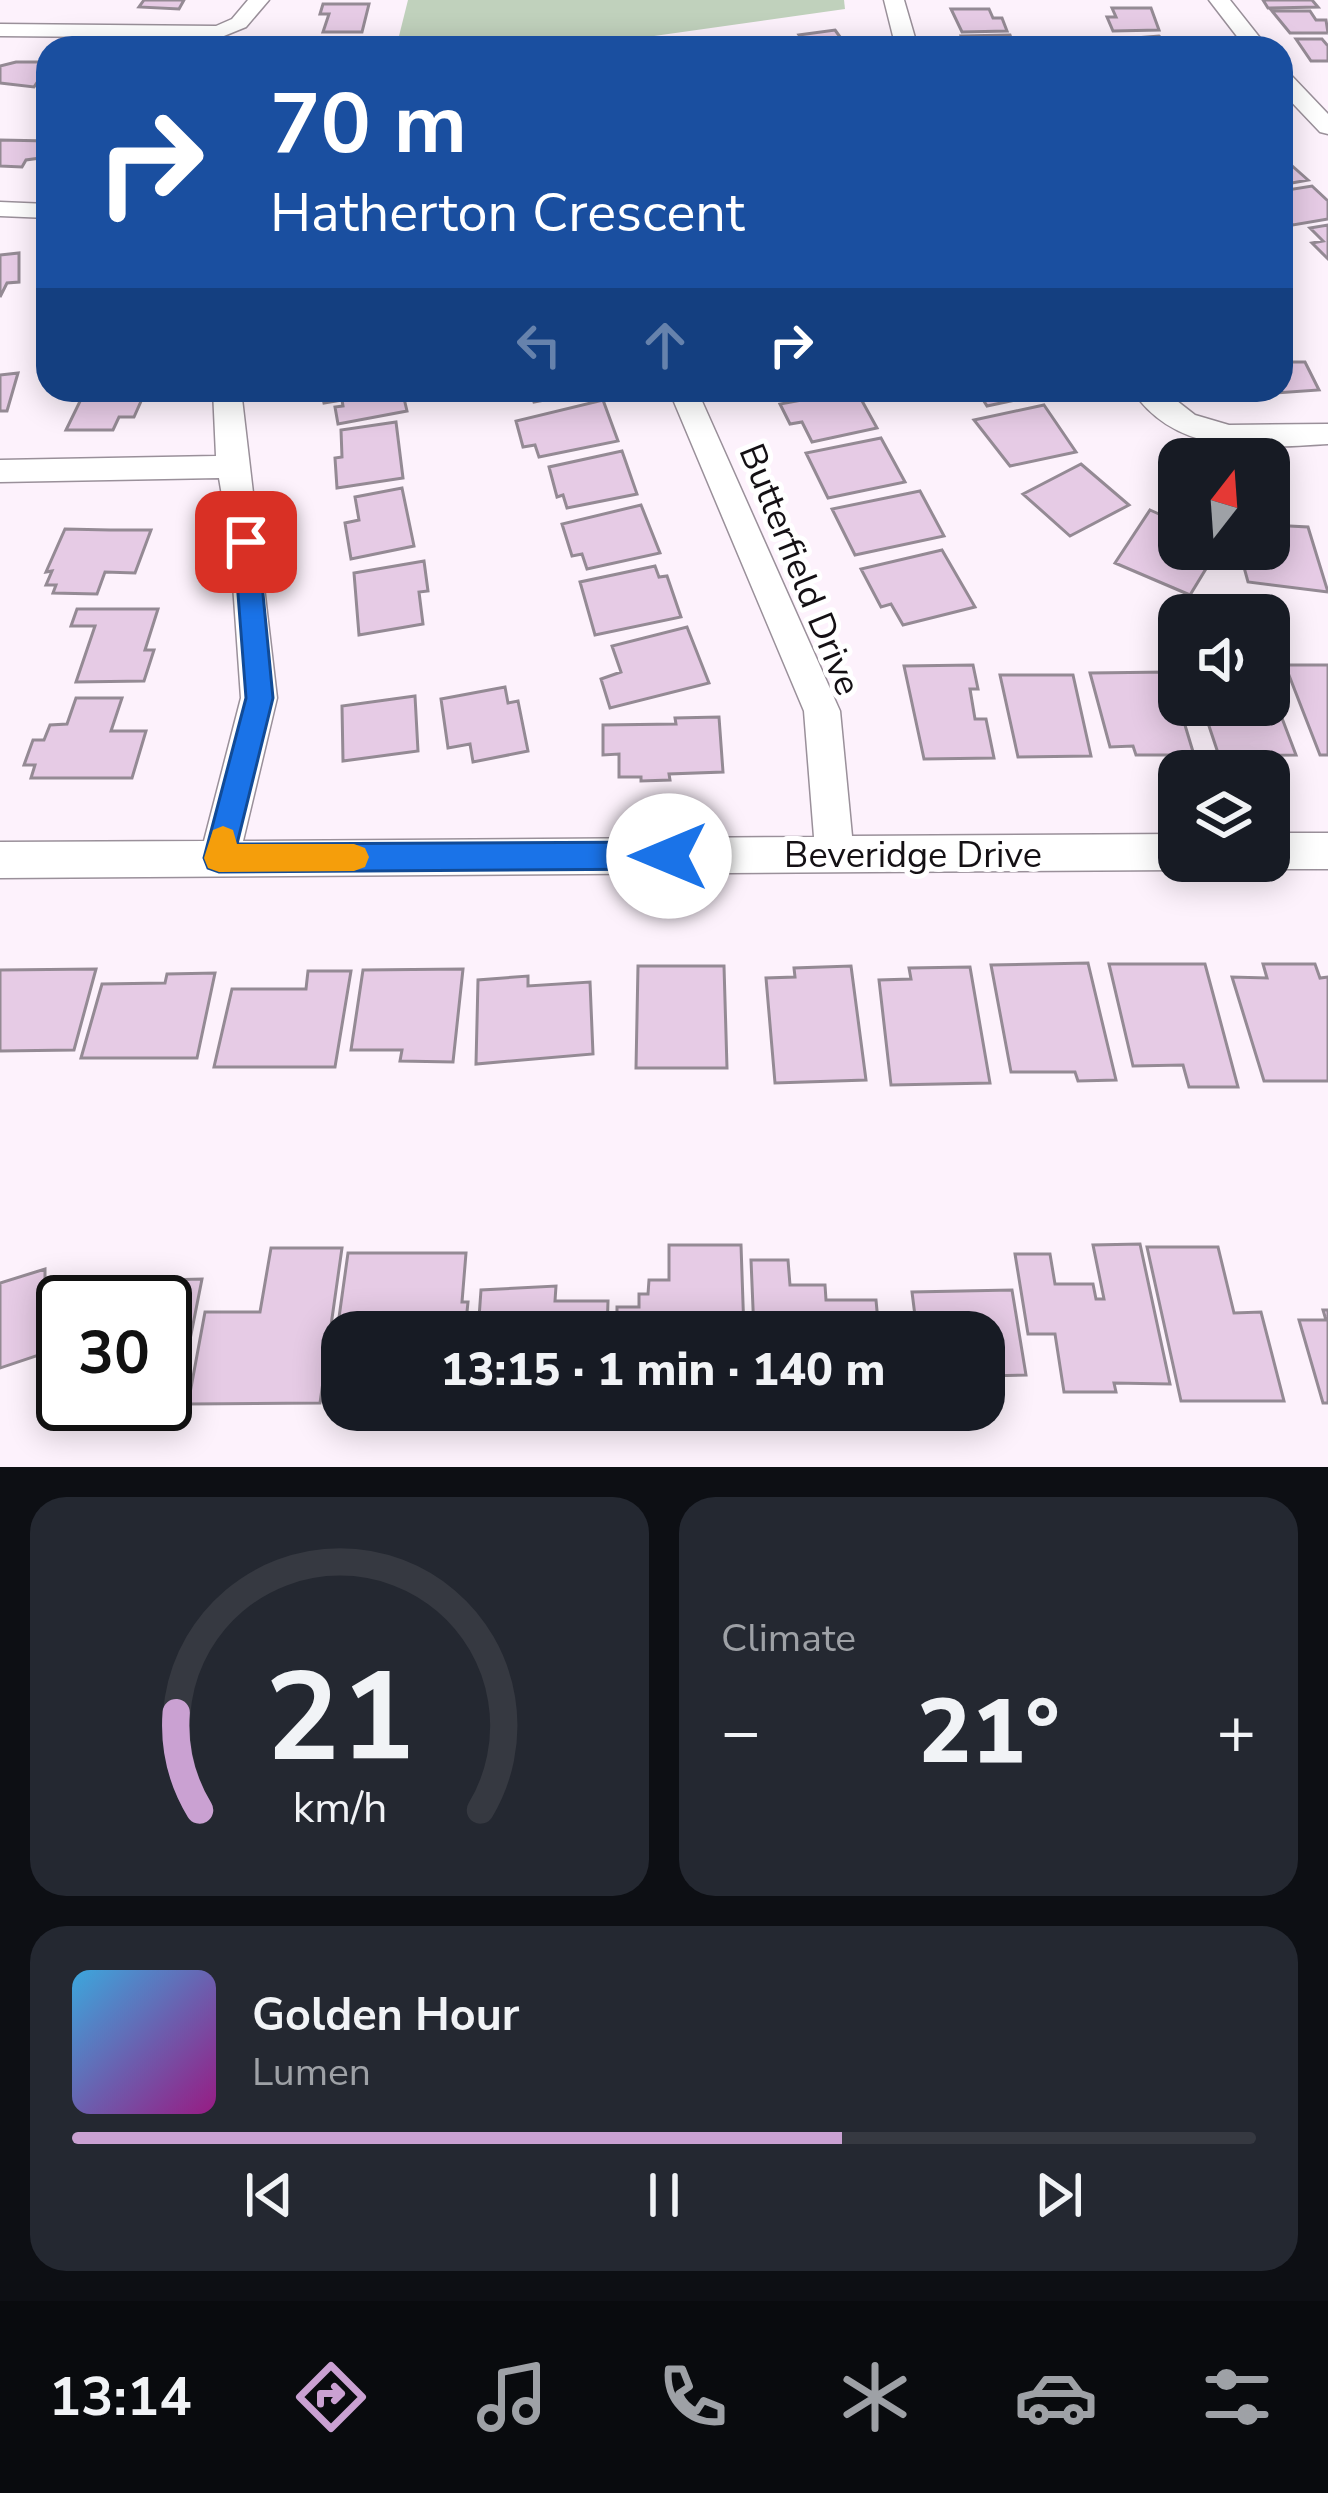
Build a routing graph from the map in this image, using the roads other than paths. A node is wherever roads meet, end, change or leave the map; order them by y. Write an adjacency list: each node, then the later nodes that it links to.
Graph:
1 (260, 0): 4 (street)
2 (894, 0): 5 (street)
3 (1220, 0): 6 (street)
4 (0, 30)
5 (904, 36)
6 (1248, 36)
7 (1293, 84): 8 (street)
8 (1328, 87)
9 (1293, 91): 10 (street)
10 (1328, 127)
11 (0, 209): 12 (street)
12 (36, 210)
13 (228, 402): 17 (street)
14 (688, 402): 22 (street, Butterfield Drive)
15 (1155, 402): 16 (street)
16 (1328, 434)
17 (232, 467): 18 (street); 23 (street)
18 (0, 471)
19 (1290, 851): 20 (street)
20 (1328, 851)
21 (1158, 852): 22 (street, Beveridge Drive)
22 (835, 855): 23 (street, Beveridge Drive)
23 (219, 858): 24 (street, Beveridge Drive)
24 (0, 860)

